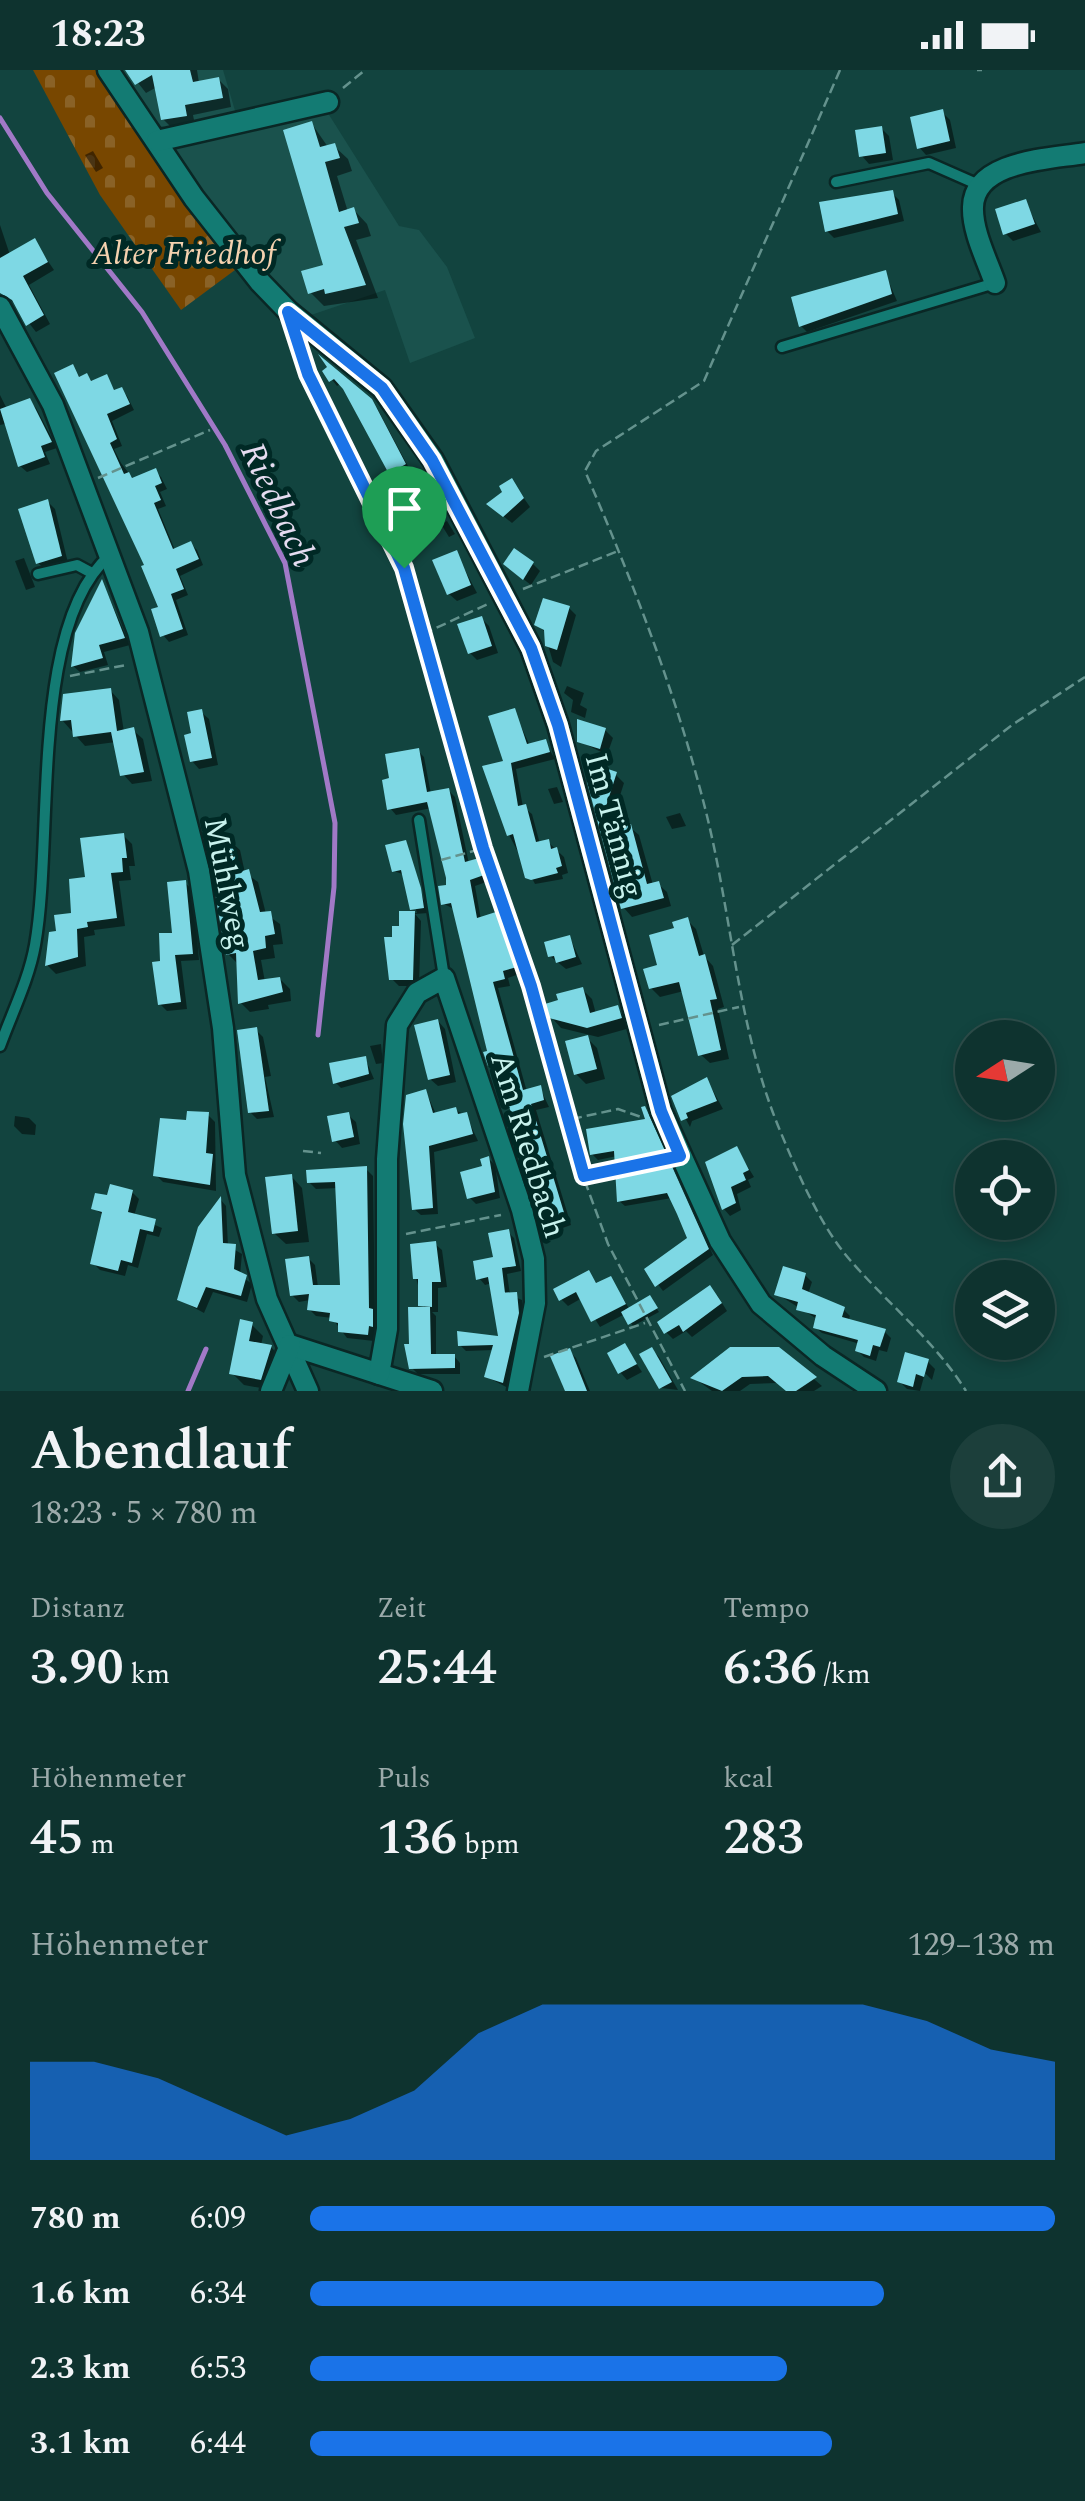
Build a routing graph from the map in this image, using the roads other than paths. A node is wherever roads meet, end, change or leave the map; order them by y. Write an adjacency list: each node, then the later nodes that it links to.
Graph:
1 (108, 70): 3 (street, Im Tännig)
2 (328, 102): 3 (street)
3 (157, 140): 22 (street, Im Tännig)
4 (1085, 153): 6 (street)
5 (836, 182): 6 (lane)
6 (979, 185): 7 (street)
7 (994, 283): 9 (lane)
8 (0, 307): 10 (street, Mühlweg)
9 (782, 347)
10 (110, 554): 11 (lane); 16 (street, Mühlweg)
11 (90, 572): 12 (lane); 15 (lane)
12 (38, 574)
13 (419, 820): 14 (lane, Am Riedbach)
14 (444, 978): 17 (street); 21 (street, Am Riedbach)
15 (0, 1046)
16 (290, 1345): 17 (street); 18 (street); 19 (street, Mühlweg)
17 (379, 1374): 20 (street)
18 (271, 1391)
19 (308, 1391)
20 (432, 1391)
21 (518, 1391)
22 (876, 1391)

